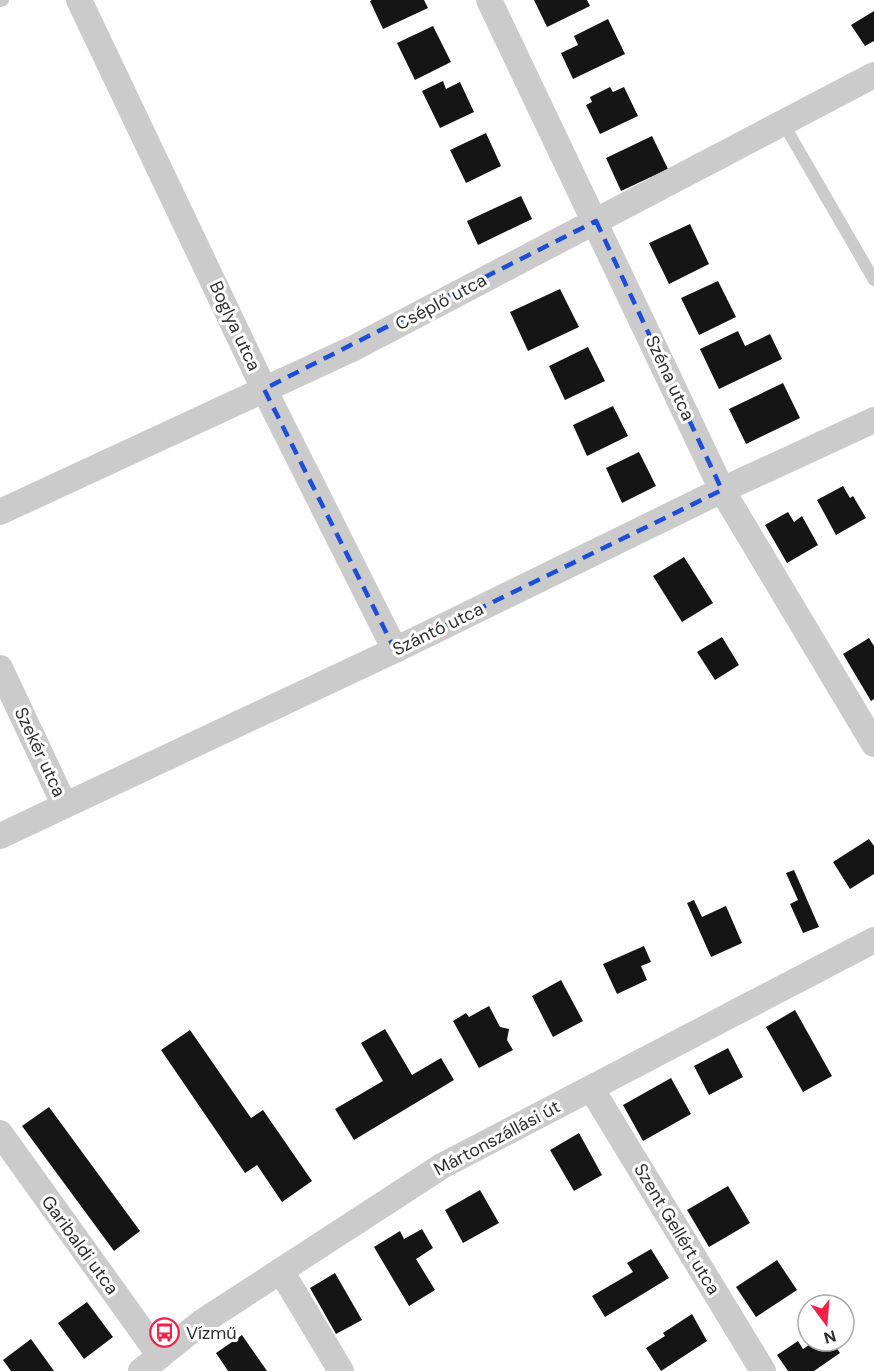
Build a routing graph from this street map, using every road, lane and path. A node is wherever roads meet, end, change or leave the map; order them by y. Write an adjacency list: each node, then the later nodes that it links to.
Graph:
1 (79, 0): 7 (street, Boglya utca)
2 (489, 0): 5 (street, Széna utca)
3 (874, 75): 4 (street, Cséplő utca)
4 (783, 123): 5 (street, Cséplő utca); 6 (lane)
5 (596, 221): 7 (street, Cséplő utca); 9 (street, Széna utca)
6 (874, 280)
7 (264, 389): 10 (street, Cséplő utca); 11 (street, Boglya utca)
8 (874, 420): 9 (street, Szántó utca)
9 (722, 490): 11 (street, Szántó utca); 13 (street, Széna utca)
10 (0, 512)
11 (395, 650): 14 (street, Szántó utca)
12 (0, 668): 14 (street, Szekér utca)
13 (874, 744)
14 (64, 804): 15 (street, Szántó utca)
15 (0, 836)
16 (874, 940): 17 (street, Mártonszállási út)
17 (591, 1088): 19 (street, Mártonszállási út); 22 (street, Szent Gellért utca)
18 (0, 1133): 20 (street, Garibaldi utca)
19 (281, 1270): 20 (street, Mártonszállási út); 21 (street)
20 (151, 1363)
21 (341, 1371)
22 (763, 1371)

